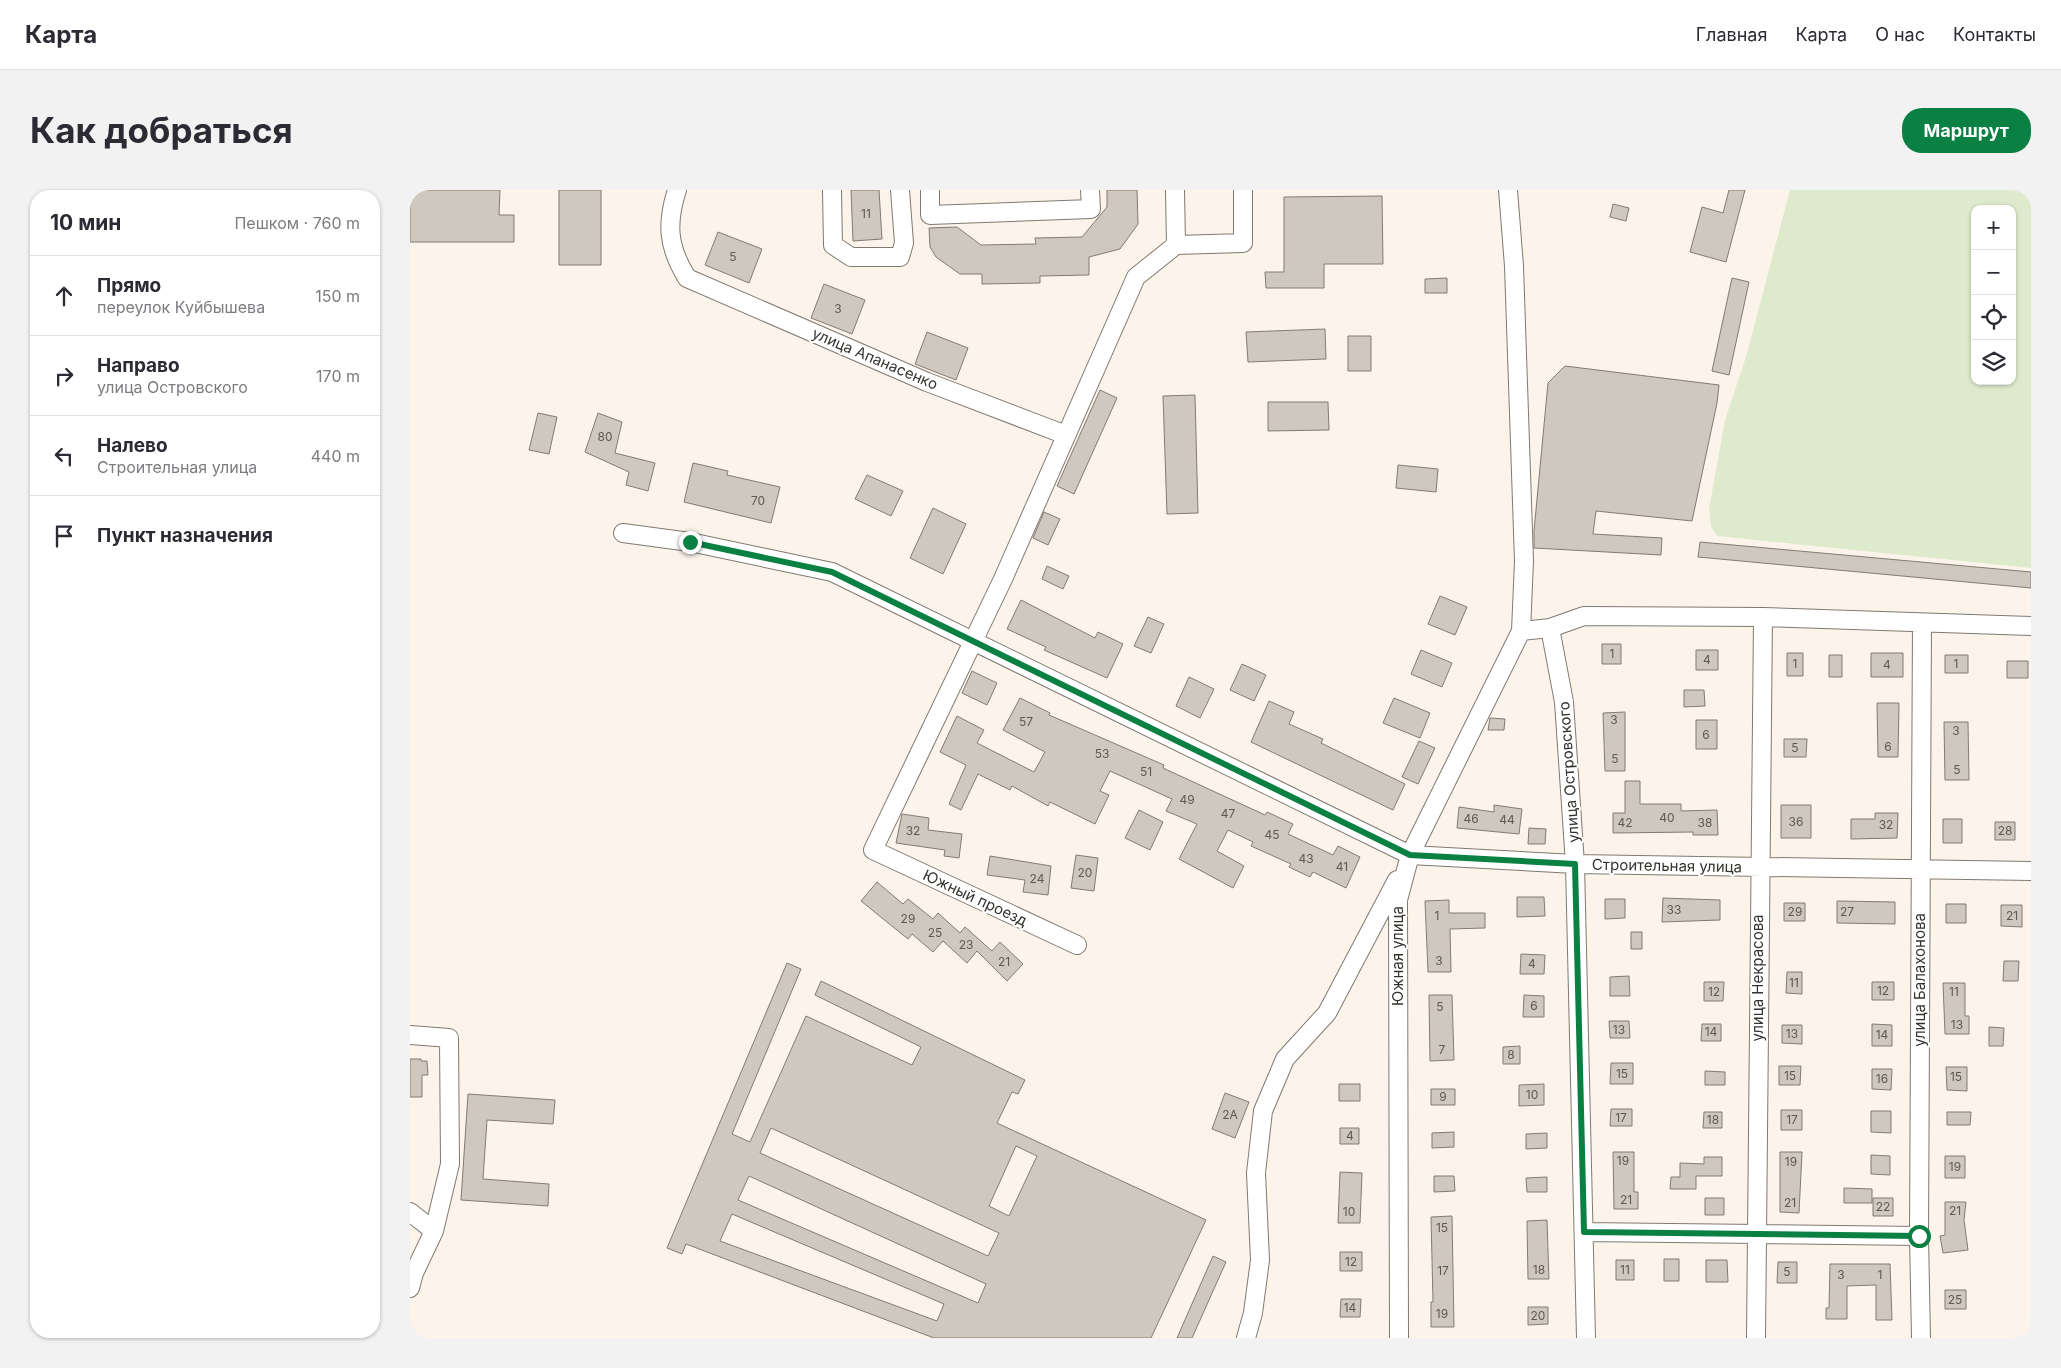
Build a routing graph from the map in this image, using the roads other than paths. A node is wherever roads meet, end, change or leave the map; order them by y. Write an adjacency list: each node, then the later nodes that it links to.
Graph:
1 (678, 190): 10 (street, улица Апанасенко)
2 (832, 190): 3 (street)
3 (900, 190)
4 (930, 190): 5 (street)
5 (1090, 190)
6 (1175, 190): 9 (street)
7 (1243, 190): 9 (street)
8 (1508, 190): 16 (street)
9 (1176, 246): 10 (street)
10 (1066, 435): 17 (street)
11 (623, 533): 17 (street, Строительная улица)
12 (1762, 617): 13 (street); 15 (street); 20 (street, улица Некрасова)
13 (1922, 623): 14 (street); 21 (street, улица Балахонова)
14 (2031, 626)
15 (1550, 628): 16 (street); 19 (street, улица Островского)
16 (1521, 631): 18 (street, Южная улица)
17 (974, 640): 18 (street, Строительная улица); 23 (street, Южный проезд)
18 (1410, 855): 19 (street, Строительная улица); 31 (street); 32 (street, Южная улица)
19 (1575, 864): 20 (street, Строительная улица); 27 (street, улица Островского)
20 (1758, 869): 21 (street, Строительная улица); 28 (street, улица Некрасова)
21 (1921, 869): 22 (street, Строительная улица); 29 (street, улица Балахонова)
22 (2031, 871)
23 (1078, 945)
24 (410, 1035): 26 (street)
25 (410, 1212): 26 (street)
26 (434, 1231): 30 (street)
27 (1584, 1232): 28 (street); 33 (street, улица Островского)
28 (1756, 1235): 29 (street); 34 (street, улица Некрасова)
29 (1919, 1236): 35 (street, улица Балахонова)
30 (410, 1288)
31 (1246, 1338)
32 (1399, 1338)
33 (1586, 1338)
34 (1756, 1338)
35 (1921, 1338)

